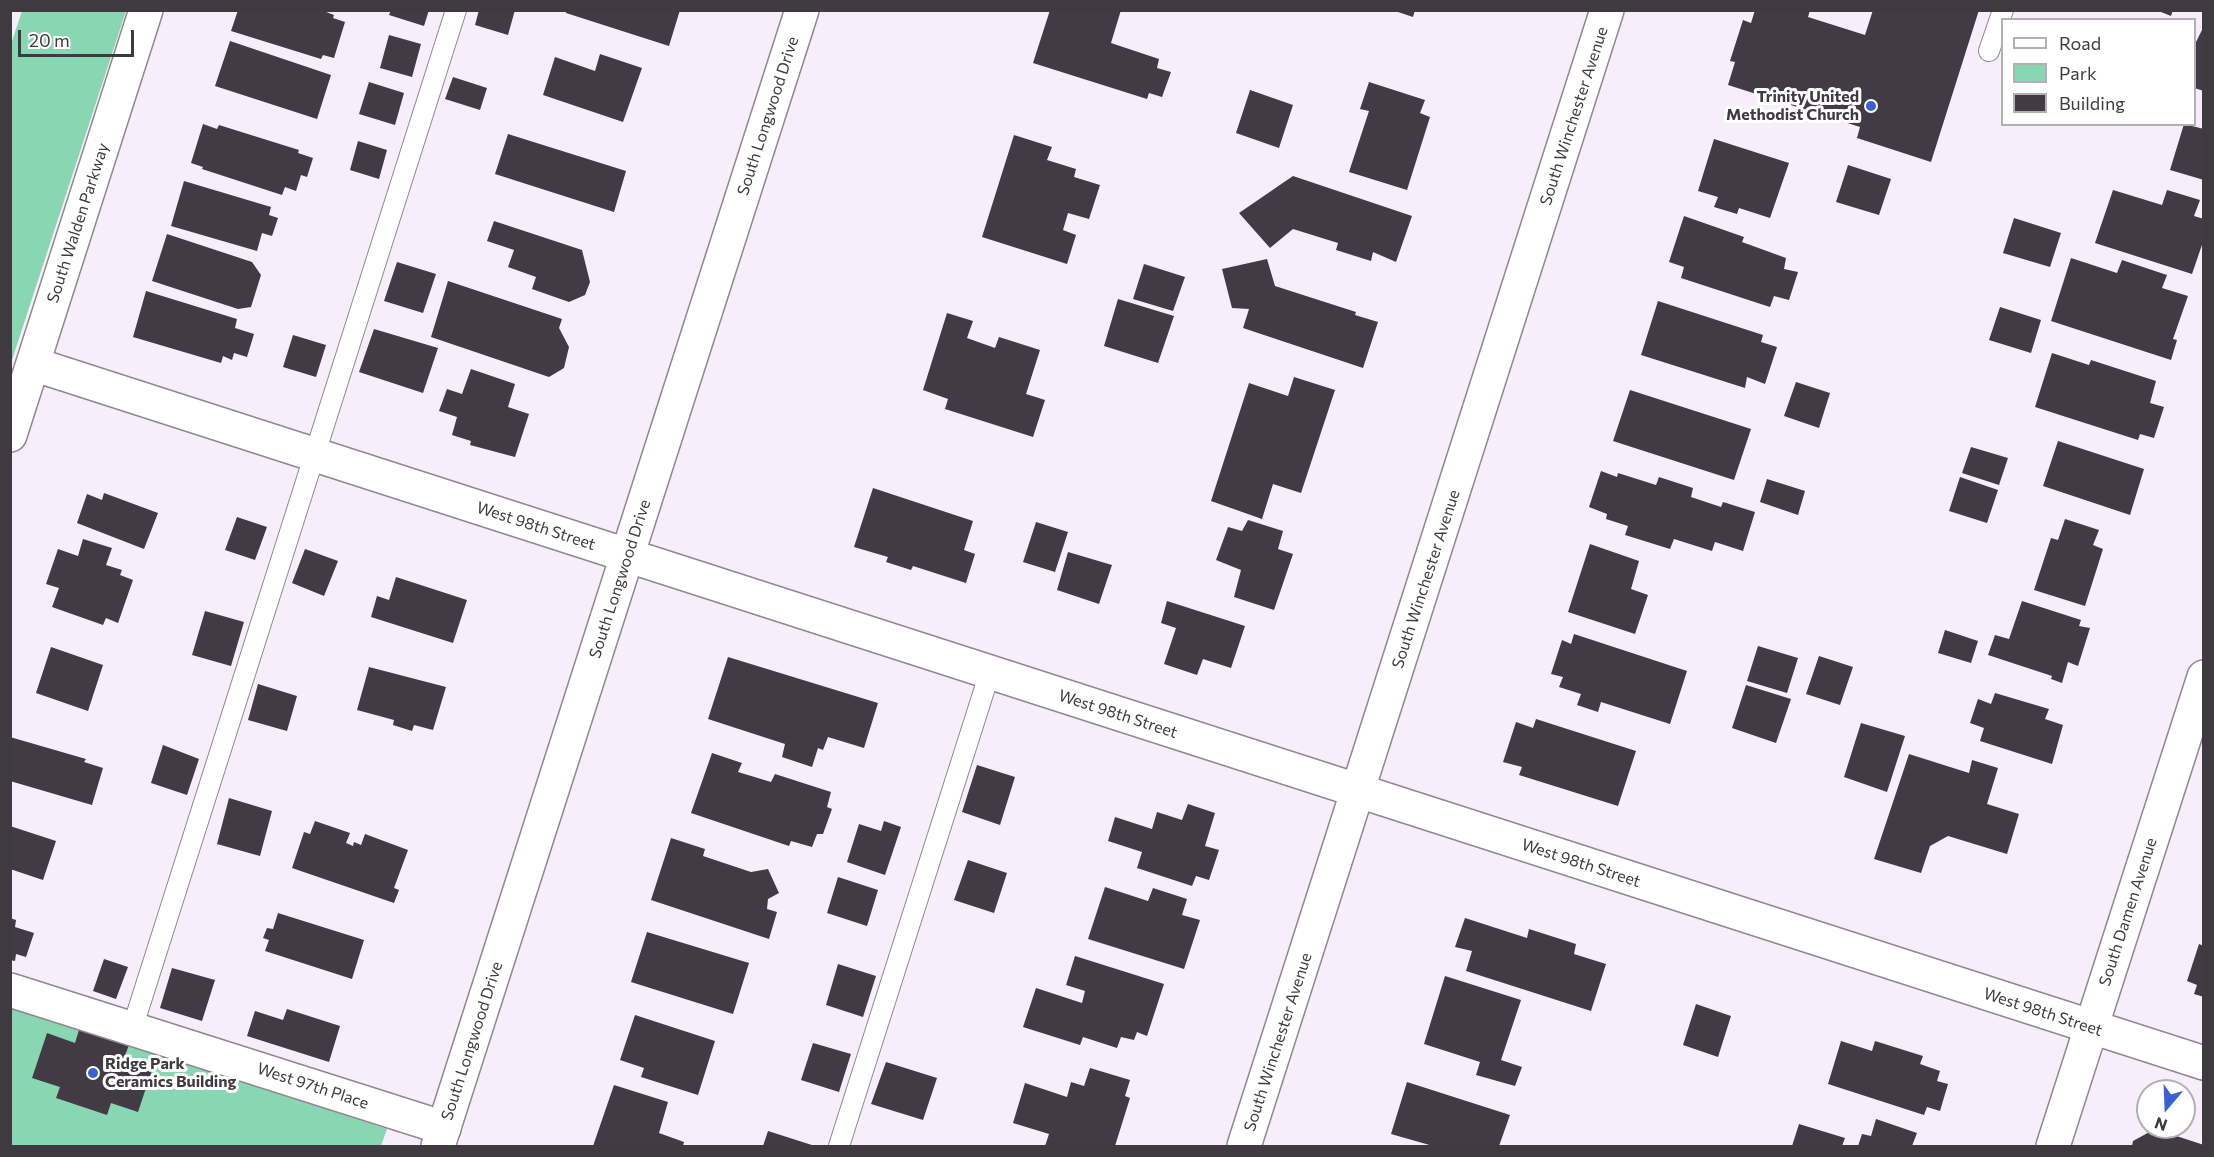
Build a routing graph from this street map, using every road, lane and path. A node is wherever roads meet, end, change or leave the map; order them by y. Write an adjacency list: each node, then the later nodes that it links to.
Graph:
1 (146, 10): 7 (street, South Walden Parkway)
2 (456, 10): 9 (lane)
3 (802, 10): 10 (street, South Longwood Drive)
4 (1607, 10): 13 (street, South Winchester Avenue)
5 (2003, 10): 6 (lane)
6 (1989, 51)
7 (33, 364): 8 (street, South Walden Parkway); 9 (street, West 98th Street)
8 (10, 435)
9 (315, 455): 10 (street, West 98th Street); 16 (lane)
10 (627, 556): 11 (street, West 98th Street); 18 (street, South Longwood Drive)
11 (990, 672): 13 (street, West 98th Street); 19 (lane)
12 (2204, 677): 15 (street, South Damen Avenue)
13 (1359, 791): 15 (street, West 98th Street); 20 (street, South Winchester Avenue)
14 (10, 990): 16 (street, West 97th Place)
15 (2091, 1027): 17 (street, West 98th Street); 21 (street, South Damen Avenue)
16 (132, 1029): 18 (street, West 97th Place)
17 (2204, 1063)
18 (441, 1137)
19 (839, 1146)
20 (1244, 1146)
21 (2053, 1146)

